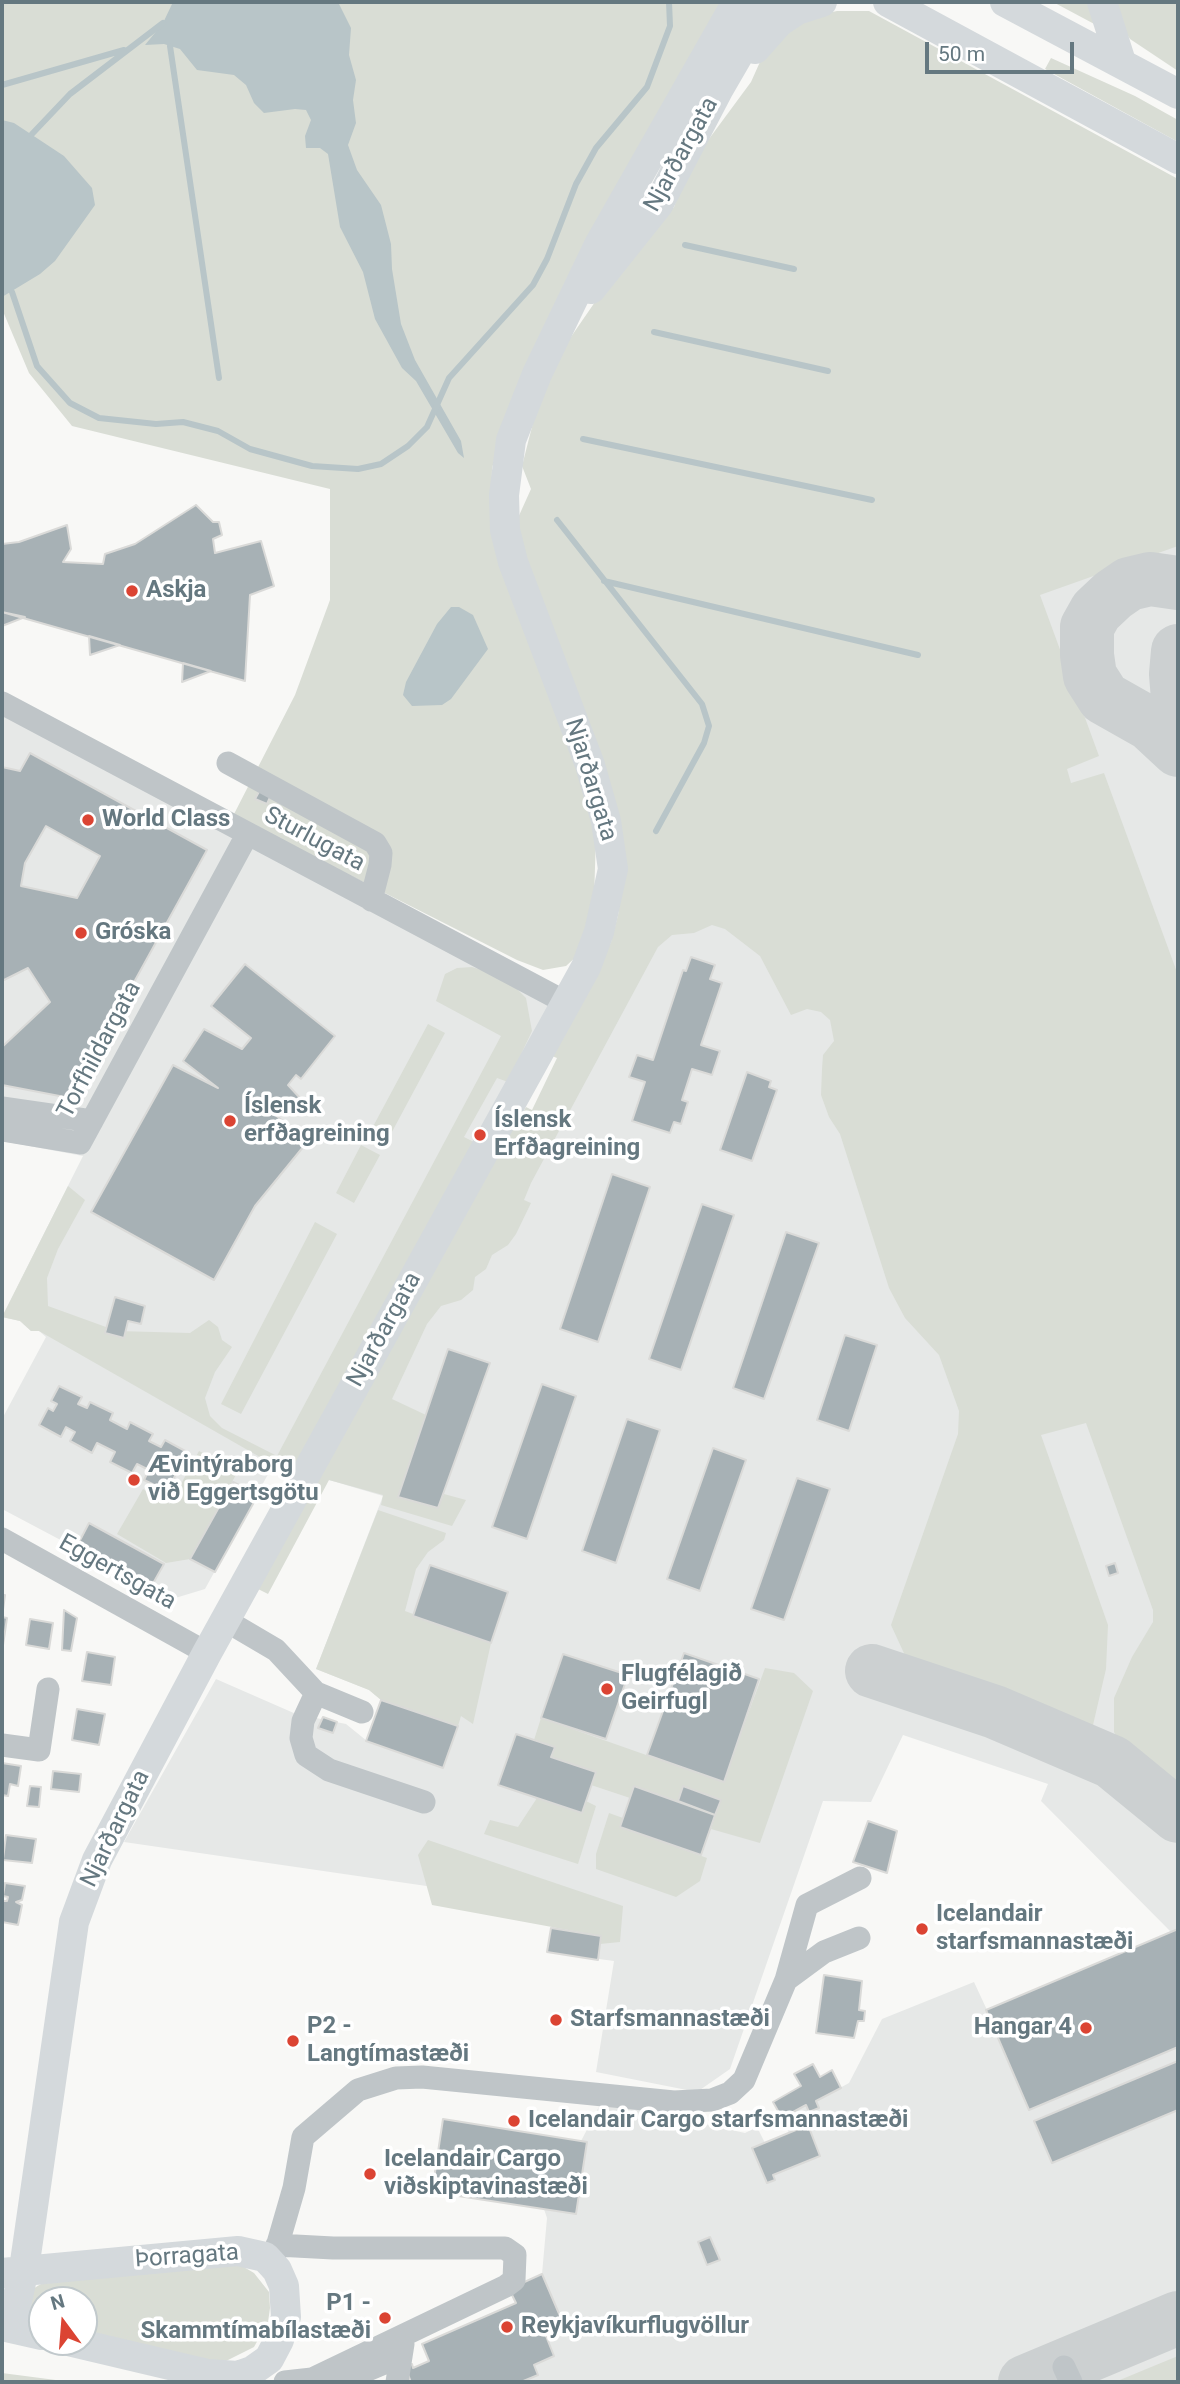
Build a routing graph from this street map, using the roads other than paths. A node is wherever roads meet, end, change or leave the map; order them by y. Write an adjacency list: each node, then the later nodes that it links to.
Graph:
1 (737, 2): 11 (main road, Njarðargata)
2 (769, 2): 8 (main road, Njarðargata)
3 (822, 2): 8 (main road)
4 (888, 2): 10 (main road)
5 (1005, 2): 7 (main road)
6 (1102, 2): 7 (main road)
7 (1121, 62): 9 (main road)
8 (718, 90): 11 (main road, Njarðargata)
9 (1178, 94)
10 (1178, 159)
11 (557, 334): 16 (main road, Njarðargata)
12 (2, 703): 14 (street, Sturlugata)
13 (228, 763): 15 (street)
14 (247, 835): 15 (street, Sturlugata); 18 (street, Torfhildargata)
15 (372, 900): 16 (street, Sturlugata)
16 (565, 1002): 21 (main road, Njarðargata)
17 (2, 1108): 18 (street)
18 (92, 1121): 19 (street, Torfhildargata)
19 (2, 1130)
20 (2, 1539): 22 (street, Eggertsgata)
21 (225, 1620): 22 (main road, Njarðargata); 24 (street)
22 (206, 1653): 32 (main road, Njarðargata)
23 (48, 1689): 26 (street)
24 (316, 1693): 25 (street); 27 (street)
25 (362, 1712)
26 (2, 1745)
27 (424, 1802)
28 (860, 1878): 30 (street)
29 (859, 1938): 30 (street)
30 (786, 1980): 31 (street)
31 (275, 2254): 32 (main road, Þorragata); 35 (street); 37 (main road, Þorragata)
32 (13, 2271): 33 (main road, Njarðargata)
33 (6, 2327): 34 (main road)
34 (28, 2332)
35 (403, 2345): 38 (street); 41 (street)
36 (98, 2348): 37 (main road)
37 (239, 2376): 39 (street)
38 (334, 2377): 40 (street)
39 (275, 2382)
40 (285, 2382)
41 (397, 2382)

